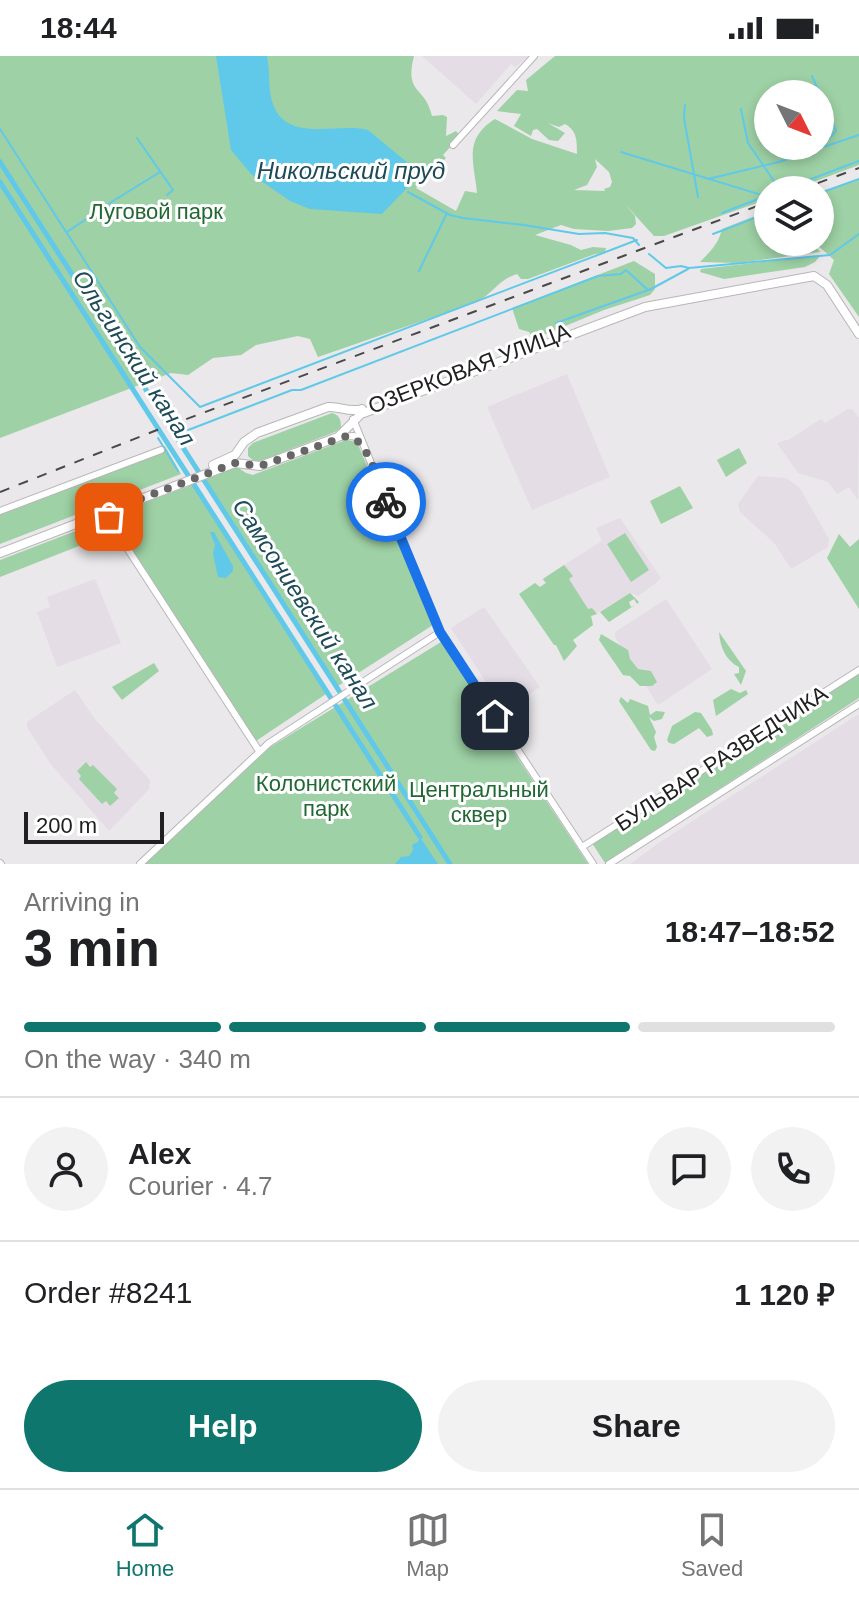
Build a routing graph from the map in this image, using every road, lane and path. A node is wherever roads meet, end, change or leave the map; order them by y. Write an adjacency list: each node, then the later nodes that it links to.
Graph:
1 (534, 56): 2 (street)
2 (453, 145)
3 (818, 275): 4 (street); 5 (street); 6 (street, ОЗЕРКОВАЯ УЛИЦА)
4 (859, 326)
5 (859, 334)
6 (352, 415): 7 (street, ОЗЕРКОВАЯ УЛИЦА); 8 (street, ОЗЕРКОВАЯ УЛИЦА); 9 (street)
7 (338, 437): 9 (street, ОЗЕРКОВАЯ УЛИЦА); 11 (street, ОЗЕРКОВАЯ УЛИЦА)
8 (248, 438): 11 (street); 12 (street, ОЗЕРКОВАЯ УЛИЦА)
9 (362, 444): 16 (street)
10 (161, 450): 14 (street)
11 (255, 466): 12 (street, ОЗЕРКОВАЯ УЛИЦА)
12 (206, 471): 13 (street, ОЗЕРКОВАЯ УЛИЦА)
13 (105, 510): 15 (street, ОЗЕРКОВАЯ УЛИЦА); 19 (street)
14 (0, 511)
15 (0, 550)
16 (440, 632): 19 (street); 20 (street)
17 (859, 670): 20 (street, БУЛЬВАР РАЗВЕДЧИКА)
18 (859, 704): 23 (street, БУЛЬВАР РАЗВЕДЧИКА)
19 (259, 751): 21 (street)
20 (582, 847): 22 (street)
21 (140, 864)
22 (593, 864)
23 (609, 864)

